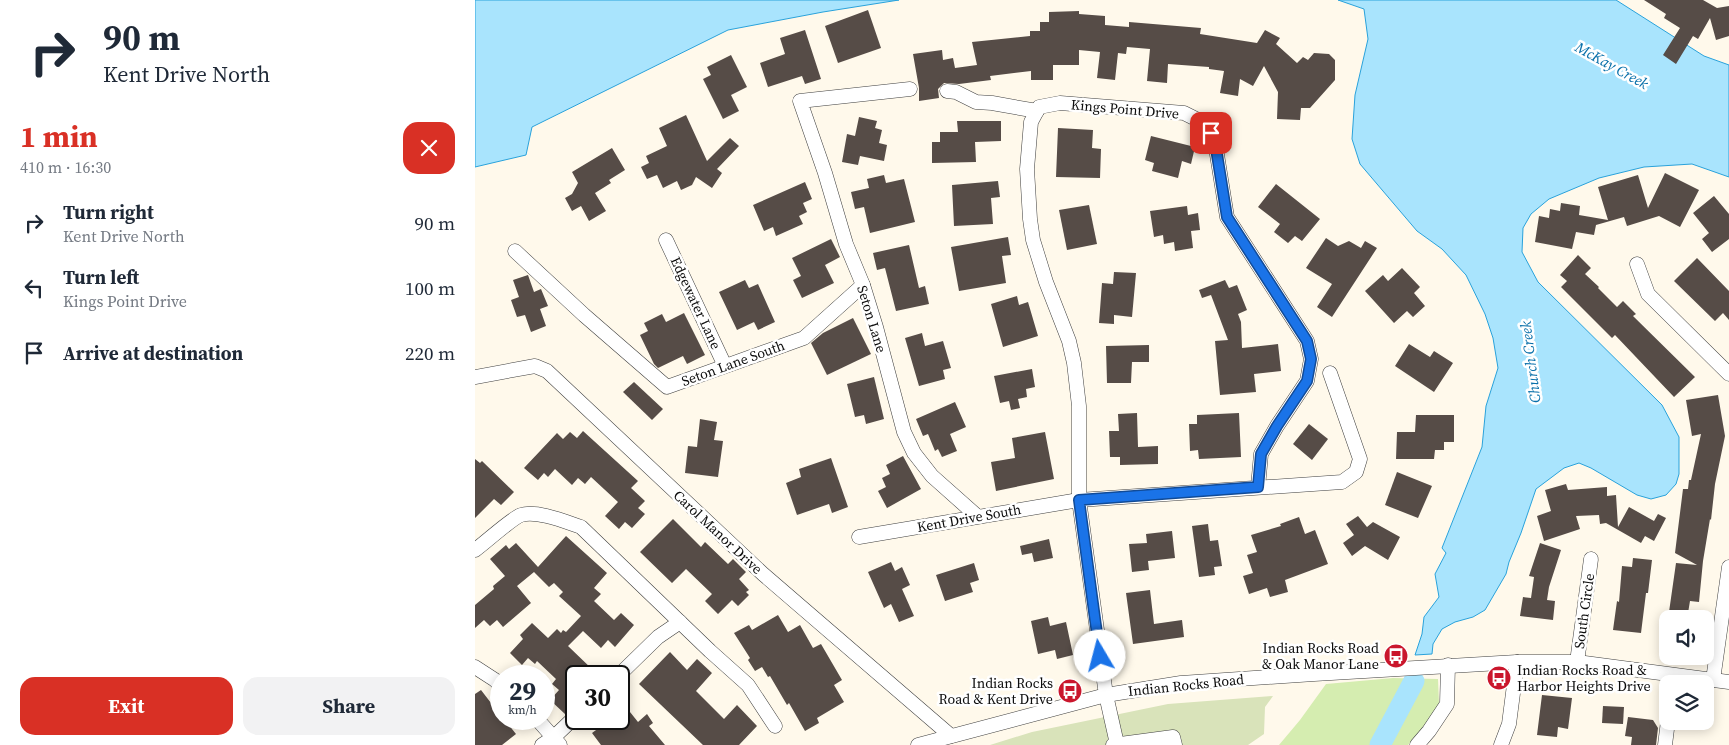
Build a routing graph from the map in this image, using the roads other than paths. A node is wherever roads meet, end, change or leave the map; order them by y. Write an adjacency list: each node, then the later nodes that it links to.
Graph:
1 (910, 89): 7 (street, Seton Lane)
2 (947, 91): 3 (street)
3 (1037, 112): 12 (street, Kings Point Drive); 13 (street)
4 (666, 240): 8 (street, Edgewater Lane)
5 (515, 251): 8 (street, Seton Lane South)
6 (1637, 264): 10 (street)
7 (863, 285): 8 (street, Seton Lane South); 14 (street, Seton Lane)
8 (725, 366)
9 (1330, 373): 12 (street, Kent Drive South)
10 (1729, 374)
11 (475, 377): 35 (street, Carol Manor Drive)
12 (1258, 487): 13 (street, Kent Drive South)
13 (1079, 500): 14 (street, Kent Drive South); 30 (street)
14 (977, 516): 15 (street, Kent Drive South)
15 (859, 537)
16 (475, 550): 19 (street)
17 (1591, 560): 21 (street, South Circle)
18 (1729, 567): 25 (street)
19 (681, 622): 22 (street); 31 (street)
20 (1517, 662): 21 (street, Indian Rocks Road); 23 (street, Indian Rocks Road); 42 (street)
21 (1577, 662): 26 (street, Indian Rocks Road)
22 (629, 665)
23 (1448, 665): 30 (street, Indian Rocks Road); 41 (street)
24 (475, 668): 27 (street)
25 (1714, 675)
26 (1659, 677)
27 (490, 678)
28 (1714, 680): 29 (street, Indian Rocks Road)
29 (1729, 682)
30 (1106, 695): 35 (street, Indian Rocks Road); 37 (street)
31 (775, 726)
32 (547, 730): 36 (street)
33 (565, 730): 36 (street)
34 (1667, 730): 43 (street)
35 (951, 736): 39 (street, Indian Rocks Road)
36 (557, 741): 38 (street)
37 (1115, 744): 40 (street)
38 (542, 745)
39 (918, 745)
40 (1175, 745)
41 (1417, 745)
42 (1501, 745)
43 (1665, 745)

